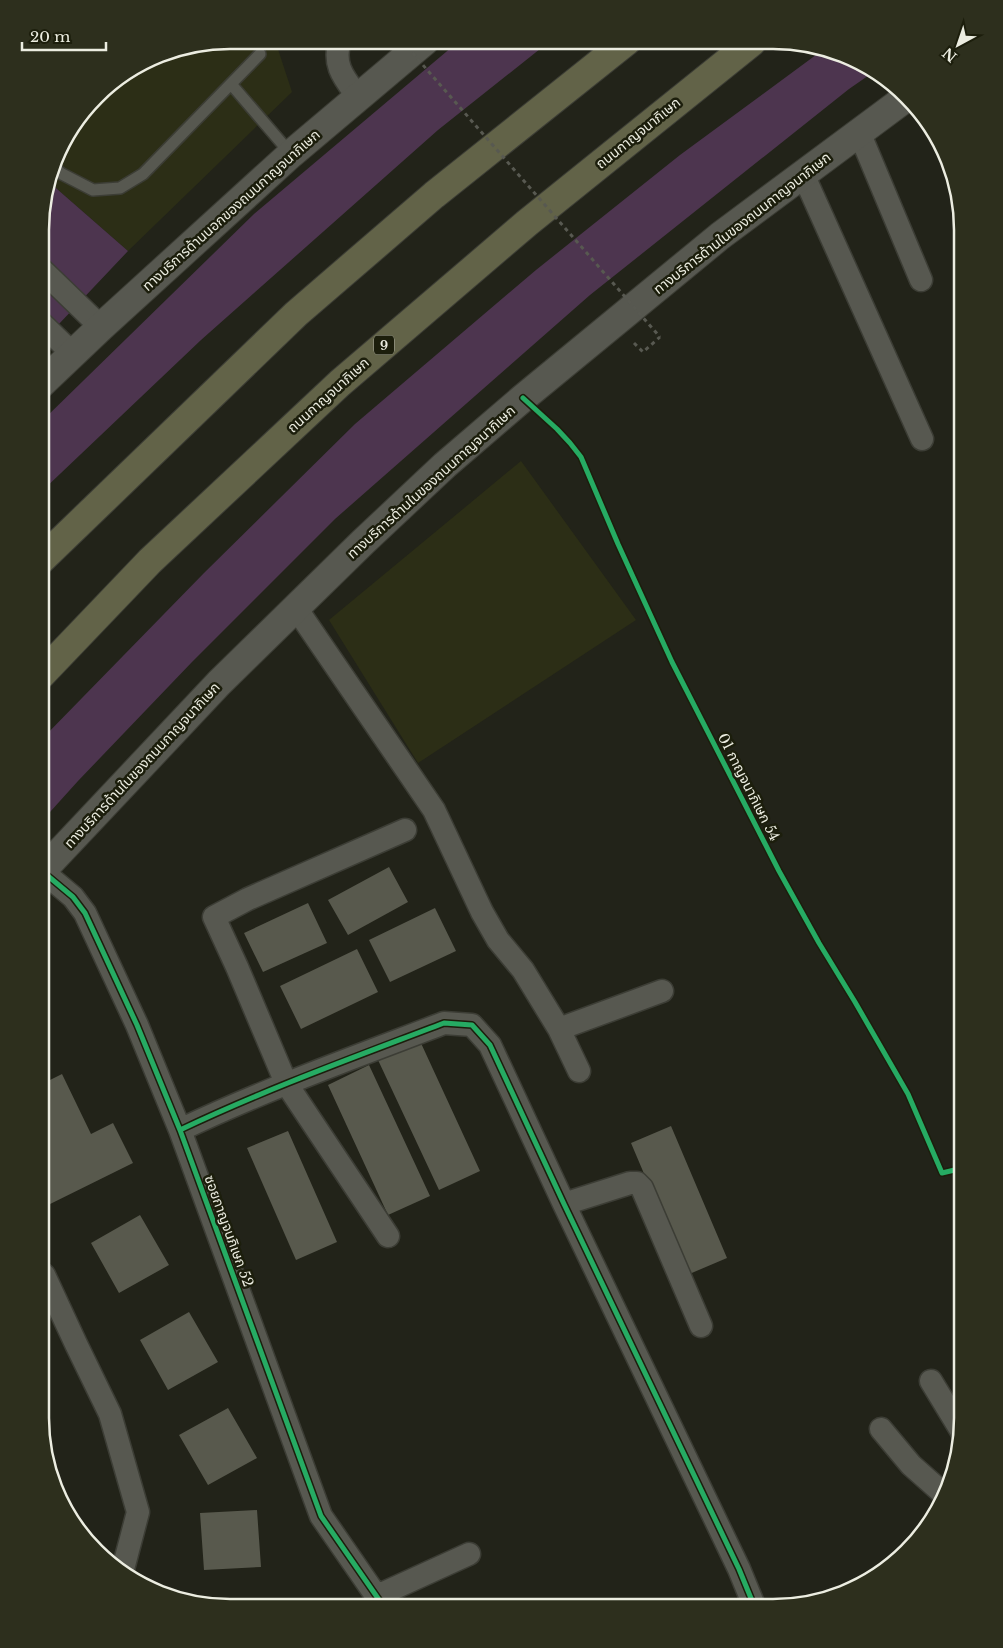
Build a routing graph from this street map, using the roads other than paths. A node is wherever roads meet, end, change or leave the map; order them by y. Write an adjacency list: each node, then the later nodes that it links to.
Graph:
1 (338, 49): 7 (street)
2 (416, 49): 7 (main road, ทางบริการด้านนอกของถนนกาญจนาภิเษก)
3 (618, 49): 20 (highway)
4 (743, 49): 22 (highway, ถนนกาญจนาภิเษก / 9)
5 (260, 54): 6 (lane)
6 (231, 84): 10 (lane); 11 (lane)
7 (358, 98): 10 (main road, ทางบริการด้านนอกของถนนกาญจนาภิเษก)
8 (901, 102): 9 (main road, ทางบริการด้านในของถนนกาญจนาภิเษก)
9 (859, 132): 12 (main road, ทางบริการด้านในของถนนกาญจนาภิเษก); 14 (street)
10 (292, 154): 15 (main road, ทางบริการด้านนอกของถนนกาญจนาภิเษก)
11 (58, 171)
12 (804, 174): 19 (street); 21 (main road, ทางบริการด้านในของถนนกาญจนาภิเษก)
13 (49, 277): 15 (street)
14 (921, 280)
15 (101, 327): 17 (main road, ทางบริการด้านนอกของถนนกาญจนาภิเษก)
16 (49, 330): 17 (street)
17 (73, 354): 18 (main road, ทางบริการด้านนอกของถนนกาญจนาภิเษก)
18 (49, 376)
19 (922, 439)
20 (49, 552)
21 (296, 608): 24 (main road, ทางบริการด้านในของถนนกาญจนาภิเษก); 27 (street)
22 (49, 667)
23 (404, 830): 29 (street)
24 (49, 865)
25 (49, 878): 30 (street, ซอยกาญจนภิเษก 52)
26 (662, 991): 27 (street)
27 (559, 1029): 28 (street)
28 (579, 1071)
29 (286, 1084): 30 (street); 31 (street); 32 (street)
30 (180, 1130): 41 (street, ซอยกาญจนภิเษก 52)
31 (564, 1204): 34 (street); 43 (street)
32 (388, 1236)
33 (49, 1286): 40 (street)
34 (701, 1326)
35 (930, 1381): 36 (street)
36 (954, 1419)
37 (881, 1429): 38 (street)
38 (939, 1490)
39 (469, 1554): 42 (street)
40 (124, 1565)
41 (380, 1599)
42 (384, 1599)
43 (751, 1599)

